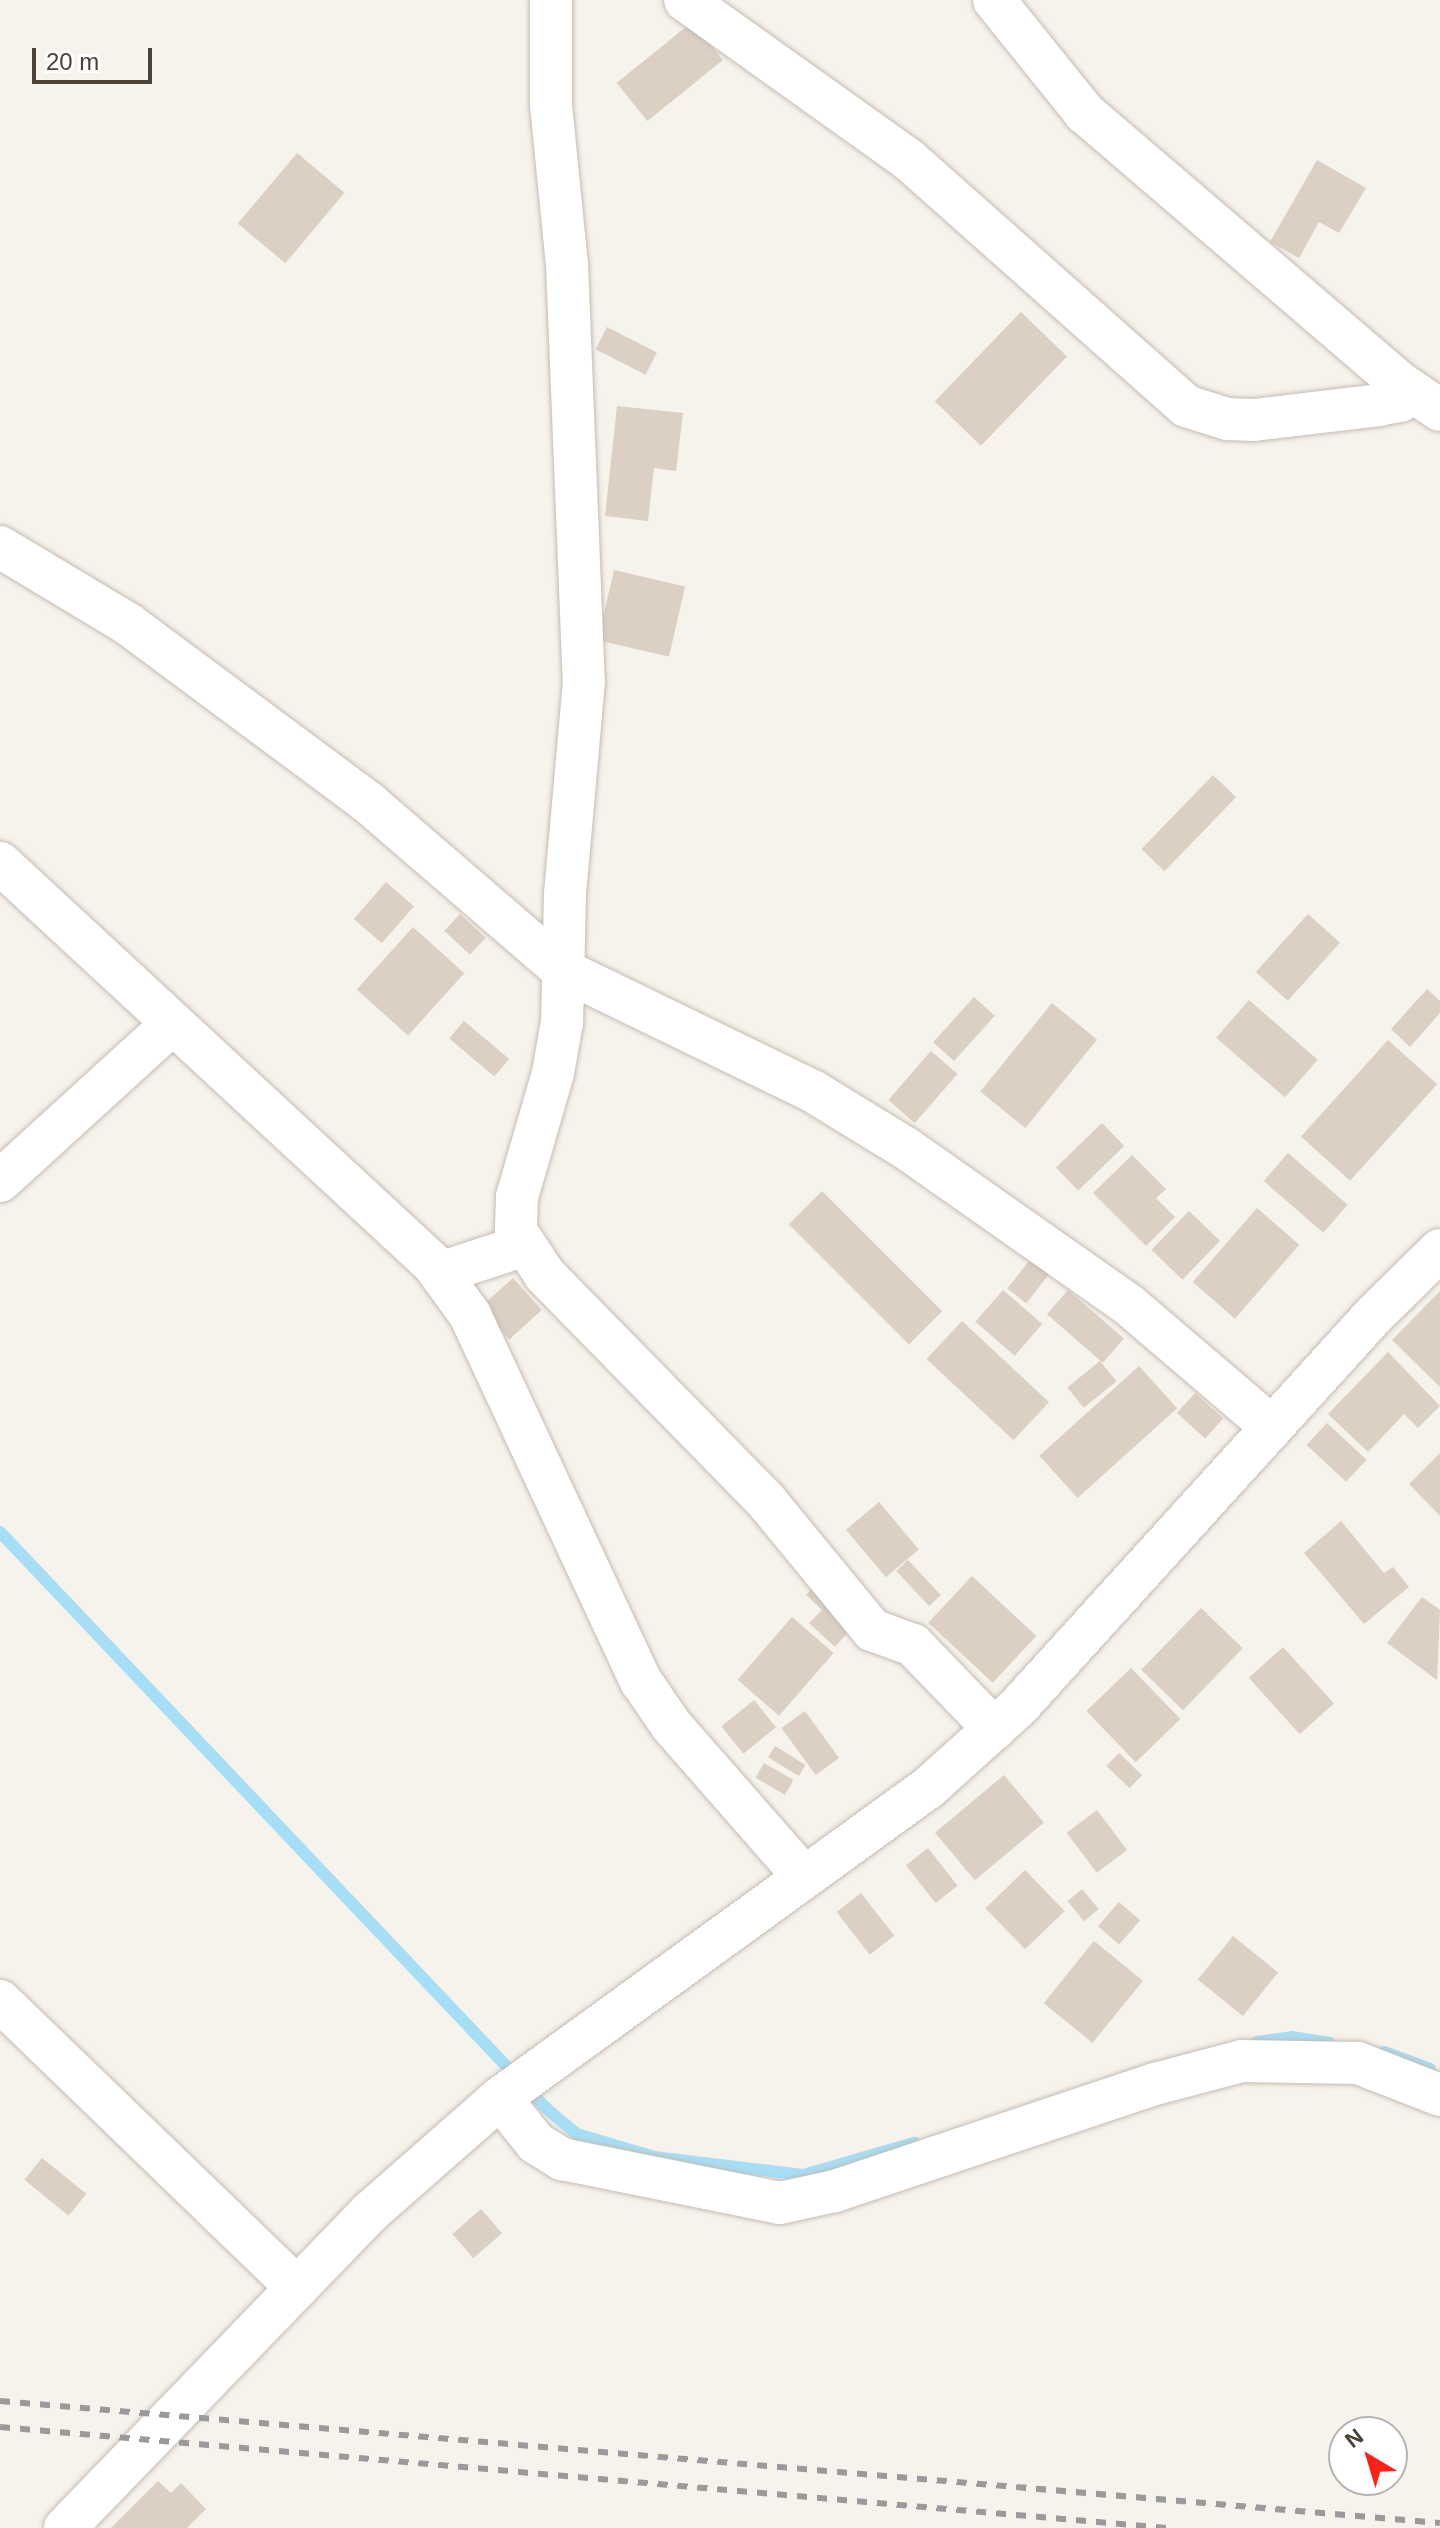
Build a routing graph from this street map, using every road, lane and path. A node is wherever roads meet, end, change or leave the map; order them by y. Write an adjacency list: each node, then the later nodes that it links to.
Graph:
1 (551, 0): 7 (street)
2 (685, 0): 4 (street)
3 (994, 0): 4 (street)
4 (1424, 400)
5 (0, 547): 7 (street)
6 (0, 863): 8 (street)
7 (566, 972): 10 (street); 13 (street)
8 (172, 1024): 9 (street); 12 (street)
9 (0, 1181)
10 (522, 1246): 12 (street); 14 (street)
11 (1440, 1250): 13 (street)
12 (440, 1273): 15 (street)
13 (1272, 1427): 14 (street)
14 (994, 1729): 15 (street)
15 (804, 1877): 18 (street)
16 (7, 2020): 19 (street)
17 (1440, 2095): 18 (street)
18 (500, 2098): 19 (street)
19 (297, 2288): 20 (street)
20 (65, 2528)

